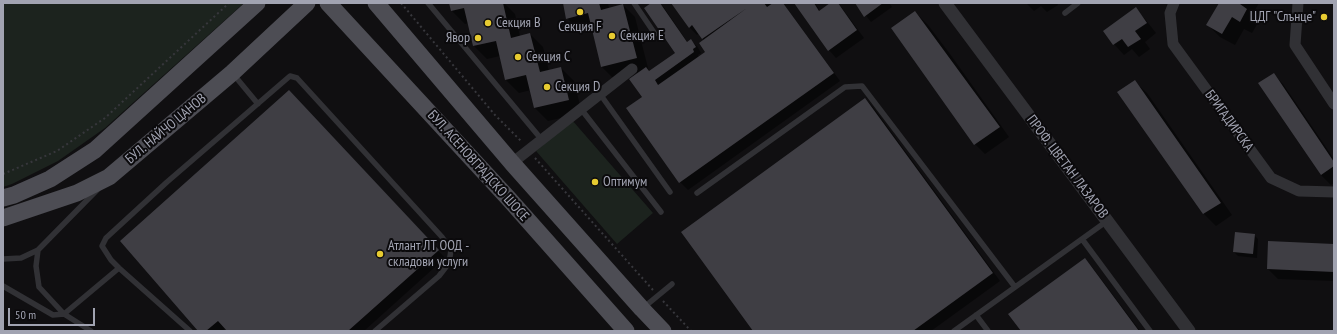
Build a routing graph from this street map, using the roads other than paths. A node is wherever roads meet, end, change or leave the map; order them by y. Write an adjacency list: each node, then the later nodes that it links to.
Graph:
1 (256, 3): 25 (main road)
2 (307, 3): 14 (main road, БУЛ. НАЙЧО ЦАНОВ)
3 (328, 3): 42 (main road, БУЛ. АСЕНОВГРАДСКО ШОСЕ)
4 (376, 3): 20 (main road, БУЛ. АСЕНОВГРАДСКО ШОСЕ)
5 (428, 3): 19 (lane)
6 (634, 3): 12 (lane)
7 (945, 3): 28 (street, ПРОФ. ЦВЕТАН ЛАЗАРОВ)
8 (1078, 3): 11 (lane)
9 (1174, 3): 23 (street, БРИГАДИРСКА)
10 (1298, 3): 17 (street)
11 (1065, 13)
12 (655, 34)
13 (632, 69): 15 (street)
14 (232, 73): 16 (lane); 21 (main road, БУЛ. НАЙЧО ЦАНОВ)
15 (600, 94): 18 (street); 22 (lane)
16 (258, 104): 32 (lane); 41 (lane)
17 (1334, 104)
18 (581, 109): 19 (street); 26 (lane)
19 (542, 140): 20 (street)
20 (512, 163): 36 (main road, БУЛ. АСЕНОВГРАДСКО ШОСЕ)
21 (109, 177): 27 (main road, БУЛ. НАЙЧО ЦАНОВ); 30 (lane)
22 (670, 192)
23 (1334, 192)
24 (697, 193): 35 (lane)
25 (3, 198)
26 (661, 212)
27 (3, 218)
28 (1107, 221): 29 (lane); 47 (street, ПРОФ. ЦВЕТАН ЛАЗАРОВ)
29 (1082, 239): 35 (lane); 46 (lane)
30 (38, 250): 31 (lane); 37 (lane)
31 (3, 259)
32 (118, 268): 37 (lane); 40 (lane)
33 (672, 284): 36 (lane)
34 (3, 286): 37 (lane)
35 (1015, 287): 38 (lane)
36 (642, 309): 43 (main road, БУЛ. АСЕНОВГРАДСКО ШОСЕ)
37 (64, 314): 39 (lane)
38 (976, 315): 44 (lane); 45 (lane)
39 (91, 331)
40 (190, 331)
41 (375, 331)
42 (626, 331)
43 (663, 331)
44 (954, 331)
45 (988, 331)
46 (1150, 331)
47 (1189, 331)

